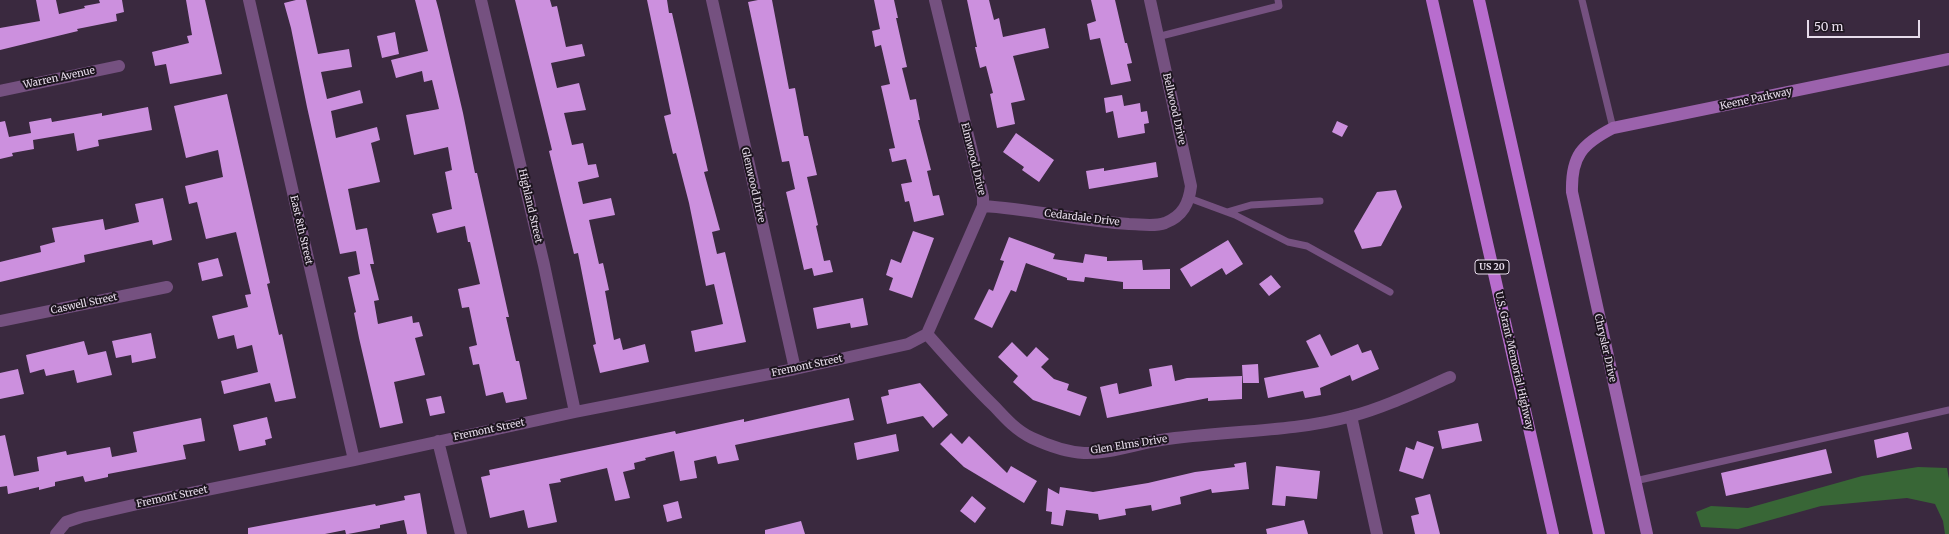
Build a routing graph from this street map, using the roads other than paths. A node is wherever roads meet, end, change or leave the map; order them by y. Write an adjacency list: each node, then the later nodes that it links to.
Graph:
1 (249, 0): 31 (street, East 8th Street)
2 (481, 0): 28 (street, Highland Street)
3 (712, 0): 25 (street, Glenwood Drive)
4 (935, 0): 18 (street, Elmwood Drive)
5 (1150, 0): 10 (street, Bellwood Drive)
6 (1278, 0): 10 (lane)
7 (1432, 0): 36 (main road, U.S. Grant Memorial Highway / US 20)
8 (1479, 0): 37 (main road)
9 (1582, 0): 14 (lane)
10 (1157, 37): 16 (street, Bellwood Drive)
11 (1949, 59): 14 (street, Keene Parkway)
12 (119, 66): 13 (street, Warren Avenue)
13 (0, 91)
14 (1613, 128): 15 (street, Keene Parkway)
15 (1574, 161): 32 (street, Chrysler Drive)
16 (1189, 198): 19 (lane); 20 (street, Bellwood Drive)
17 (1320, 201): 19 (lane)
18 (983, 206): 20 (street, Cedardale Drive); 24 (street, Elmwood Drive)
19 (1227, 212): 22 (lane)
20 (1179, 215)
21 (167, 287): 23 (street, Caswell Street)
22 (1390, 292)
23 (0, 321)
24 (927, 334): 25 (street, Fremont Street); 29 (street, Glen Elms Drive)
25 (795, 369): 28 (street, Fremont Street)
26 (1450, 376): 29 (street, Glen Elms Drive)
27 (1949, 410): 32 (lane)
28 (575, 412): 30 (street, Fremont Street)
29 (1351, 416): 35 (street)
30 (438, 441): 31 (street, Fremont Street); 34 (street)
31 (354, 460): 33 (street, Fremont Street)
32 (1635, 481): 38 (street, Chrysler Drive)
33 (56, 534)
34 (461, 534)
35 (1378, 534)
36 (1553, 534)
37 (1598, 534)
38 (1647, 534)

